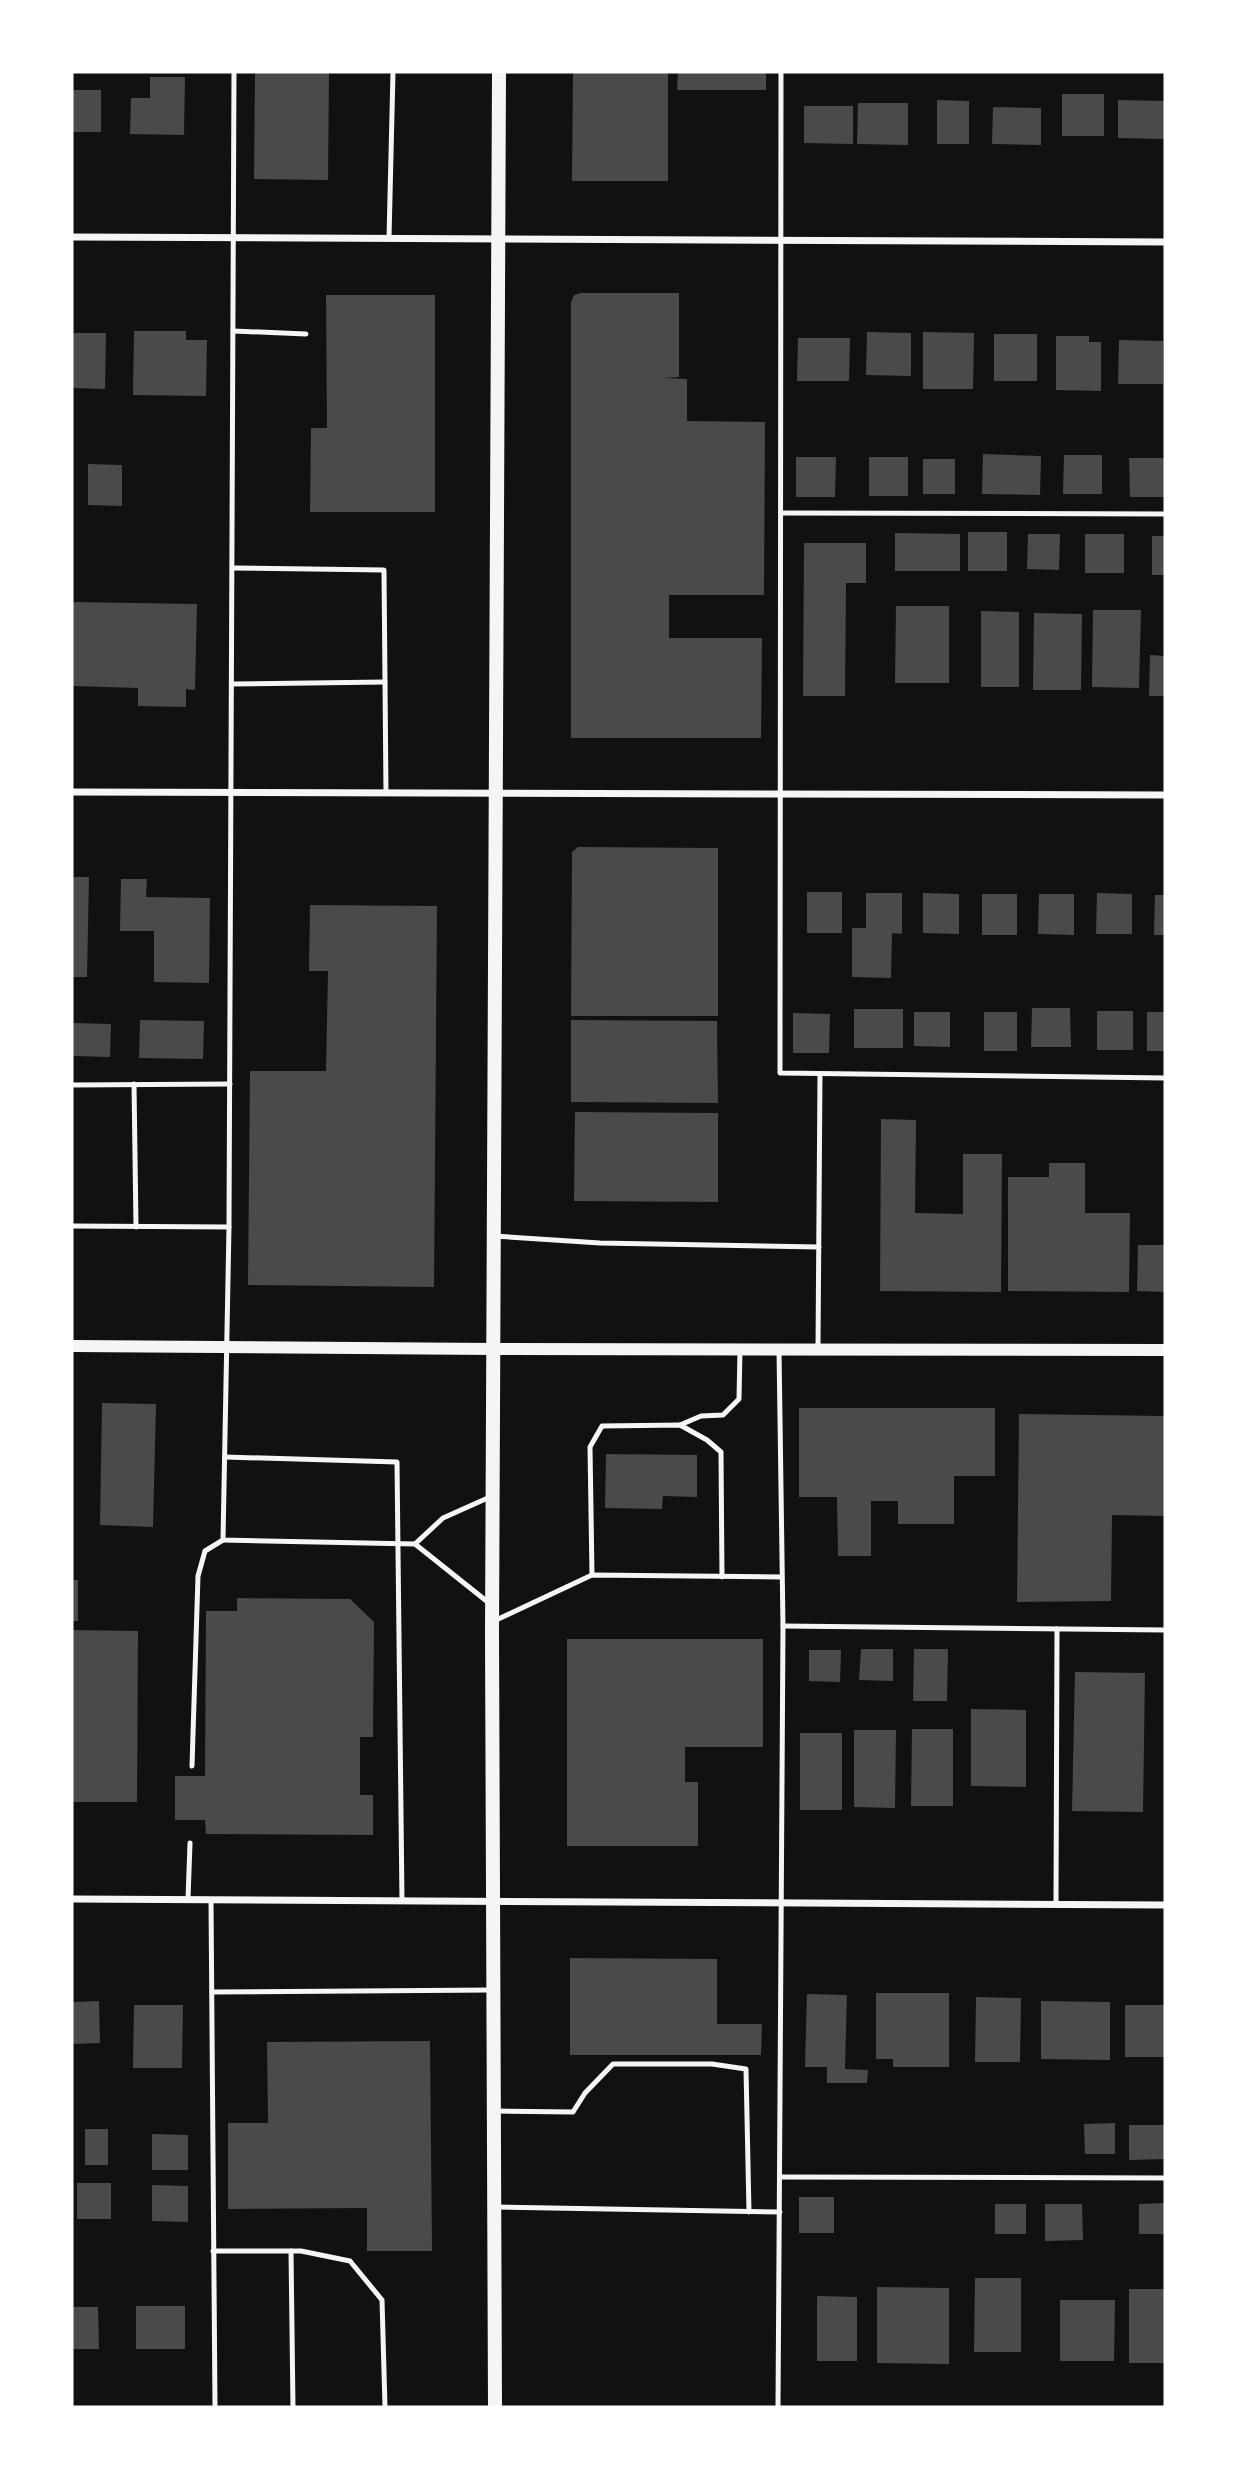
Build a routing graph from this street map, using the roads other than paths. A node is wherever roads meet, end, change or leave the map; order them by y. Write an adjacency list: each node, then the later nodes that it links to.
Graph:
1 (234, 72): 6 (lane)
2 (393, 72): 7 (lane)
3 (499, 72): 8 (main road)
4 (781, 72): 9 (lane)
5 (72, 237): 6 (street)
6 (233, 237): 7 (street); 11 (lane)
7 (389, 239): 8 (street)
8 (499, 239): 9 (street); 19 (main road)
9 (780, 240): 10 (street); 13 (lane)
10 (1165, 242)
11 (233, 331): 12 (lane); 15 (lane)
12 (306, 334)
13 (780, 513): 14 (lane); 22 (lane)
14 (1165, 514)
15 (233, 568): 16 (lane); 17 (lane)
16 (385, 682): 17 (lane); 21 (lane)
17 (232, 684): 20 (lane)
18 (72, 792): 20 (street)
19 (495, 792): 21 (street); 22 (street); 32 (main road)
20 (232, 793): 21 (street); 27 (lane)
21 (386, 793)
22 (780, 793): 23 (street); 24 (lane)
23 (1165, 795)
24 (820, 1074): 25 (lane); 33 (lane)
25 (1165, 1078)
26 (134, 1084): 27 (lane); 28 (lane); 30 (lane)
27 (230, 1084): 31 (lane)
28 (72, 1085)
29 (72, 1226): 30 (lane)
30 (135, 1227): 31 (lane)
31 (229, 1227): 35 (lane)
32 (494, 1236): 33 (lane); 36 (main road)
33 (819, 1247): 39 (lane)
34 (72, 1346): 35 (street)
35 (228, 1347): 36 (street); 42 (lane)
36 (493, 1349): 37 (street); 43 (main road)
37 (740, 1349): 38 (street); 41 (lane)
38 (779, 1350): 39 (street); 49 (lane)
39 (818, 1350): 40 (street)
40 (1165, 1350)
41 (680, 1426): 47 (lane); 48 (lane)
42 (225, 1457): 44 (lane); 45 (lane)
43 (493, 1496): 46 (lane); 50 (main road)
44 (223, 1540): 45 (lane); 55 (lane)
45 (398, 1544): 46 (lane); 60 (lane)
46 (415, 1544): 50 (lane)
47 (592, 1575): 48 (lane); 51 (lane)
48 (722, 1577): 49 (lane)
49 (781, 1577): 52 (lane)
50 (493, 1606): 51 (main road)
51 (493, 1621): 61 (main road)
52 (783, 1626): 53 (lane); 62 (lane)
53 (1057, 1629): 54 (lane); 63 (lane)
54 (1165, 1630)
55 (192, 1766)
56 (190, 1843): 58 (lane)
57 (72, 1899): 58 (street)
58 (188, 1899): 59 (street)
59 (211, 1900): 60 (street); 66 (lane)
60 (402, 1900): 61 (street)
61 (492, 1901): 62 (street); 65 (main road)
62 (782, 1902): 63 (street); 68 (lane)
63 (1056, 1904): 64 (street)
64 (1165, 1905)
65 (493, 1990): 66 (lane); 67 (main road)
66 (212, 1992): 73 (lane)
67 (494, 2111): 70 (main road); 71 (lane)
68 (780, 2177): 69 (lane); 72 (lane)
69 (1165, 2178)
70 (495, 2207): 71 (lane); 78 (main road)
71 (749, 2212): 72 (lane)
72 (780, 2212): 79 (lane)
73 (213, 2251): 74 (lane); 75 (lane)
74 (291, 2251): 76 (lane); 77 (lane)
75 (215, 2407)
76 (293, 2407)
77 (385, 2407)
78 (495, 2407)
79 (778, 2407)

